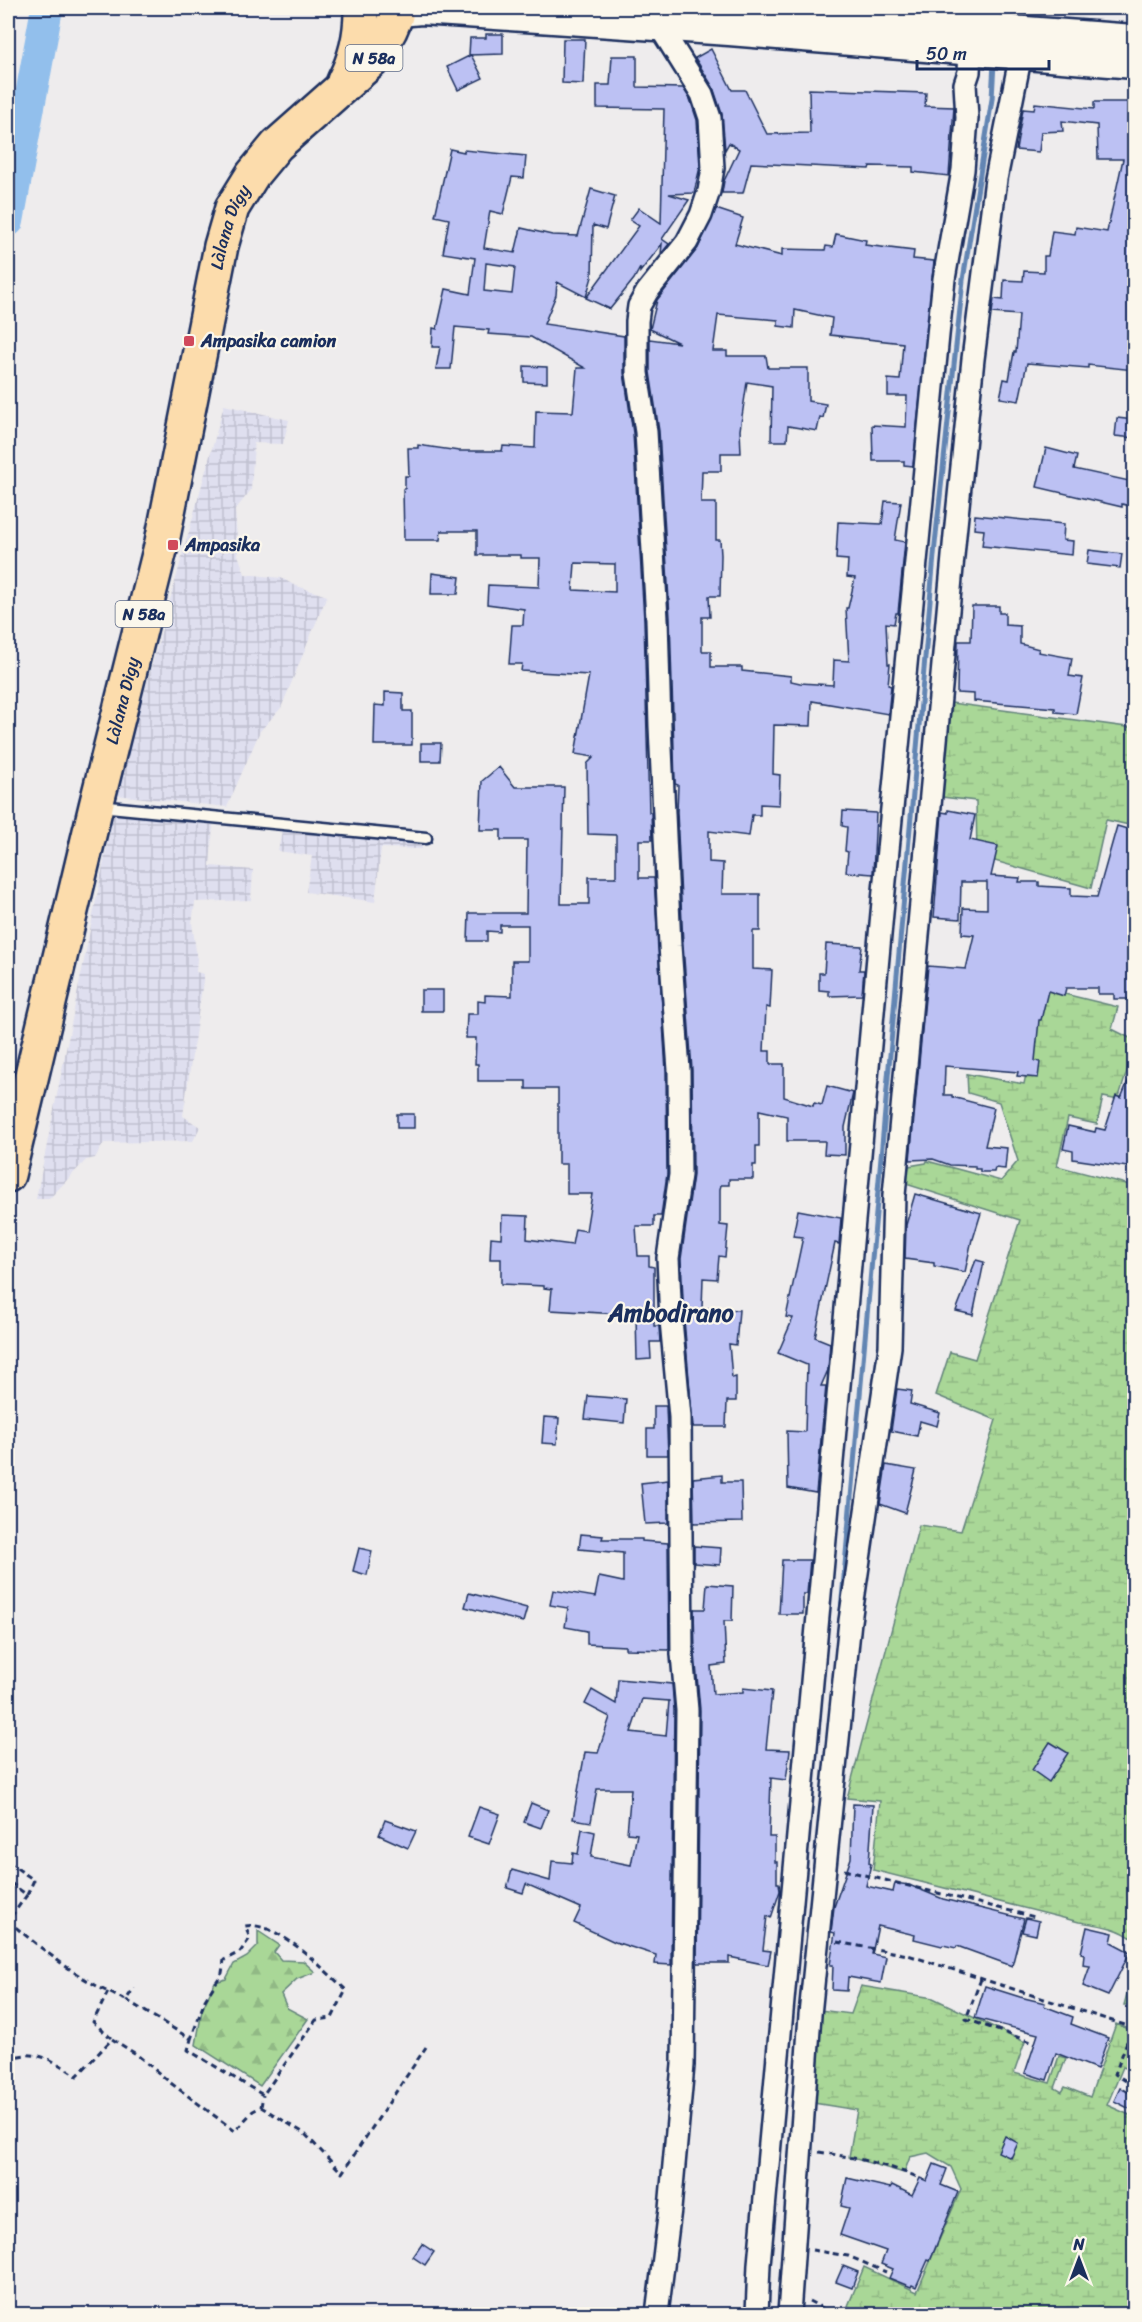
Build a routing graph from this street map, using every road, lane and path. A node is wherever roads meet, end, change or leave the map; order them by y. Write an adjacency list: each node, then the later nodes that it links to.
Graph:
1 (711, 8): 5 (main road)
2 (361, 9): 3 (main road); 9 (main road, N 58a)
3 (400, 12): 4 (main road); 9 (main road, N 58a)
4 (660, 27): 5 (main road); 37 (street)
5 (970, 38): 7 (main road); 38 (street)
6 (1134, 39): 7 (main road)
7 (1019, 42): 8 (main road); 14 (street)
8 (1134, 64)
9 (340, 89): 10 (main road, Làlana Digy / N 58a)
10 (96, 806): 11 (lane); 12 (main road, Làlana Digy / N 58a)
11 (426, 837)
12 (8, 1175)
13 (8, 1862): 16 (path)
14 (825, 1865): 17 (path); 18 (street)
15 (8, 1881): 16 (path)
16 (27, 1895): 21 (path)
17 (1035, 1917)
18 (818, 1939): 19 (path); 32 (street)
19 (981, 1978): 23 (path); 26 (path)
20 (134, 1988): 22 (path)
21 (108, 1992): 22 (path); 24 (path)
22 (126, 2000): 25 (path)
23 (1133, 2028): 29 (path)
24 (112, 2039): 28 (path); 31 (path)
25 (191, 2039): 30 (path); 30 (path)
26 (1034, 2043)
27 (426, 2047): 31 (path)
28 (8, 2060)
29 (1126, 2081)
30 (262, 2096): 31 (path)
31 (261, 2107)
32 (800, 2150): 33 (path); 34 (street)
33 (917, 2177)
34 (793, 2246): 35 (path); 36 (street)
35 (886, 2272)
36 (790, 2291): 39 (street); 40 (path)
37 (657, 2314)
38 (757, 2314)
39 (789, 2314)
40 (834, 2314)

